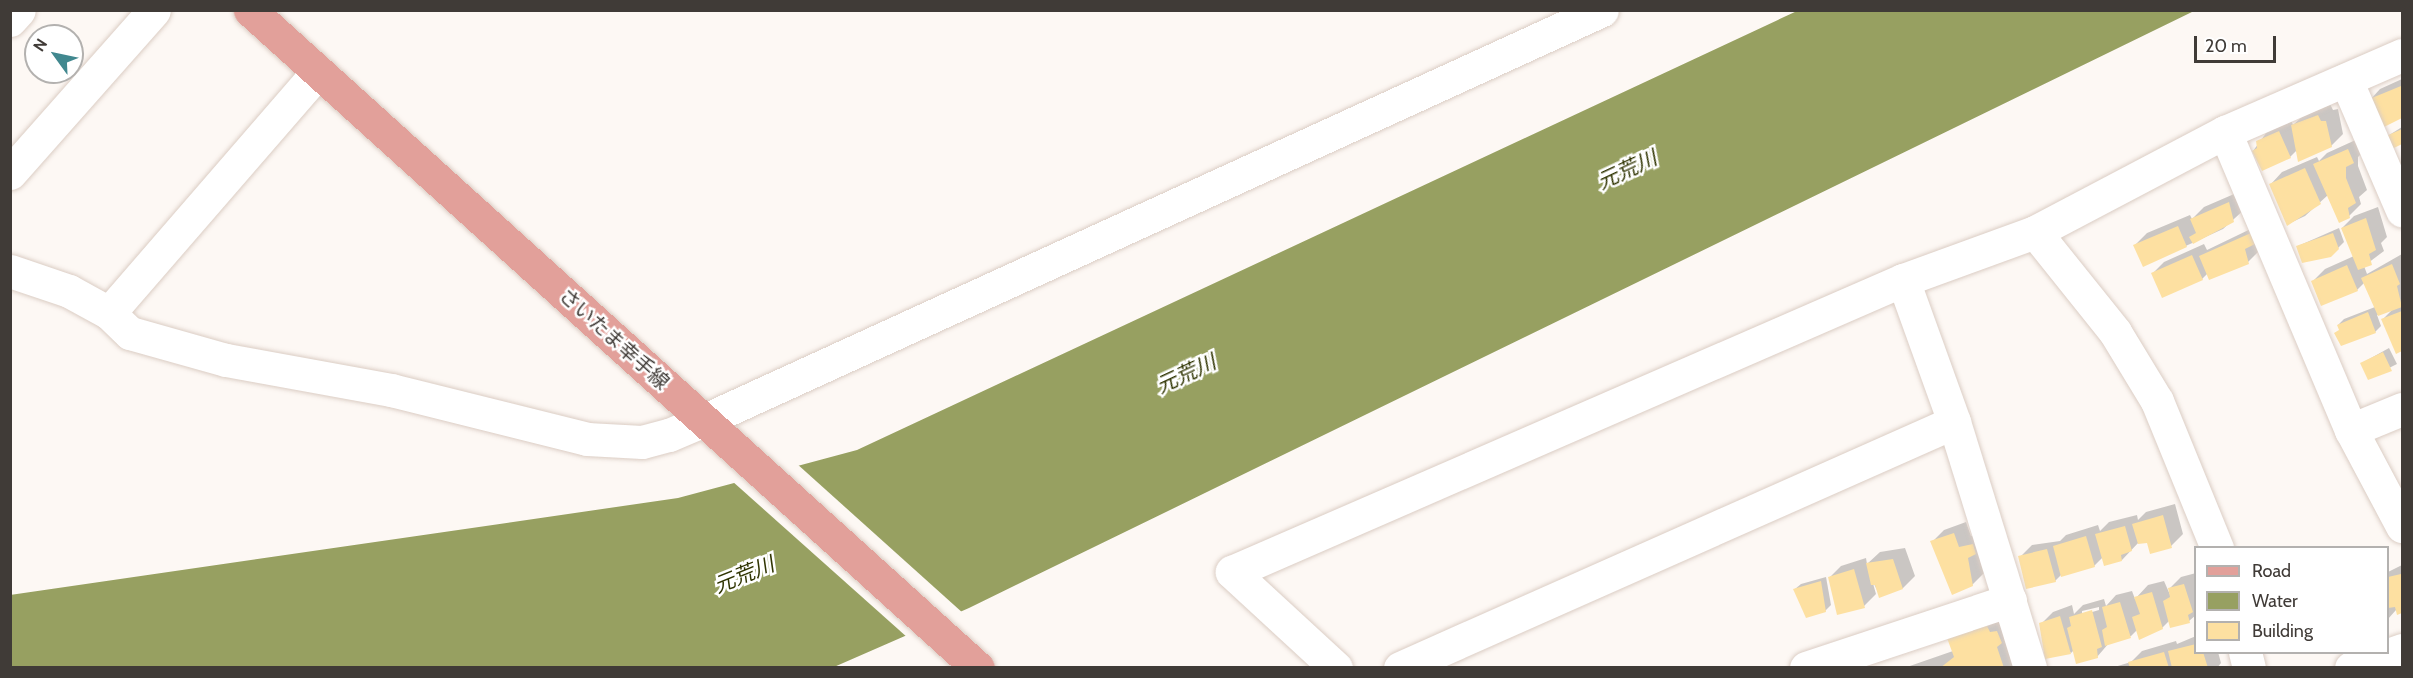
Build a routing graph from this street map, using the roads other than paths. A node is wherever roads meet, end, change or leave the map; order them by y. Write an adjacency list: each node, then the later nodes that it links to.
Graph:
1 (19, 10): 5 (street)
2 (154, 10): 10 (street)
3 (250, 10): 7 (main road, さいたま幸手線)
4 (1602, 10): 18 (street)
5 (10, 20)
6 (2403, 55): 8 (street)
7 (318, 72): 15 (street); 18 (main road, さいたま幸手線)
8 (2346, 80): 9 (street); 11 (street)
9 (2224, 132): 12 (street); 19 (street)
10 (10, 173)
11 (2403, 210)
12 (2035, 232): 14 (street); 21 (street)
13 (10, 271): 15 (street)
14 (1903, 280): 17 (street); 25 (street)
15 (109, 313): 18 (street)
16 (2403, 409): 19 (street)
17 (1954, 422): 22 (street); 26 (street)
18 (711, 425): 24 (main road, さいたま幸手線)
19 (2351, 430): 20 (street)
20 (2403, 526)
21 (2216, 546)
22 (2010, 600): 27 (street); 28 (street)
23 (2403, 650): 29 (street)
24 (963, 659)
25 (1336, 668)
26 (1400, 668)
27 (1806, 668)
28 (2030, 668)
29 (2351, 668)

